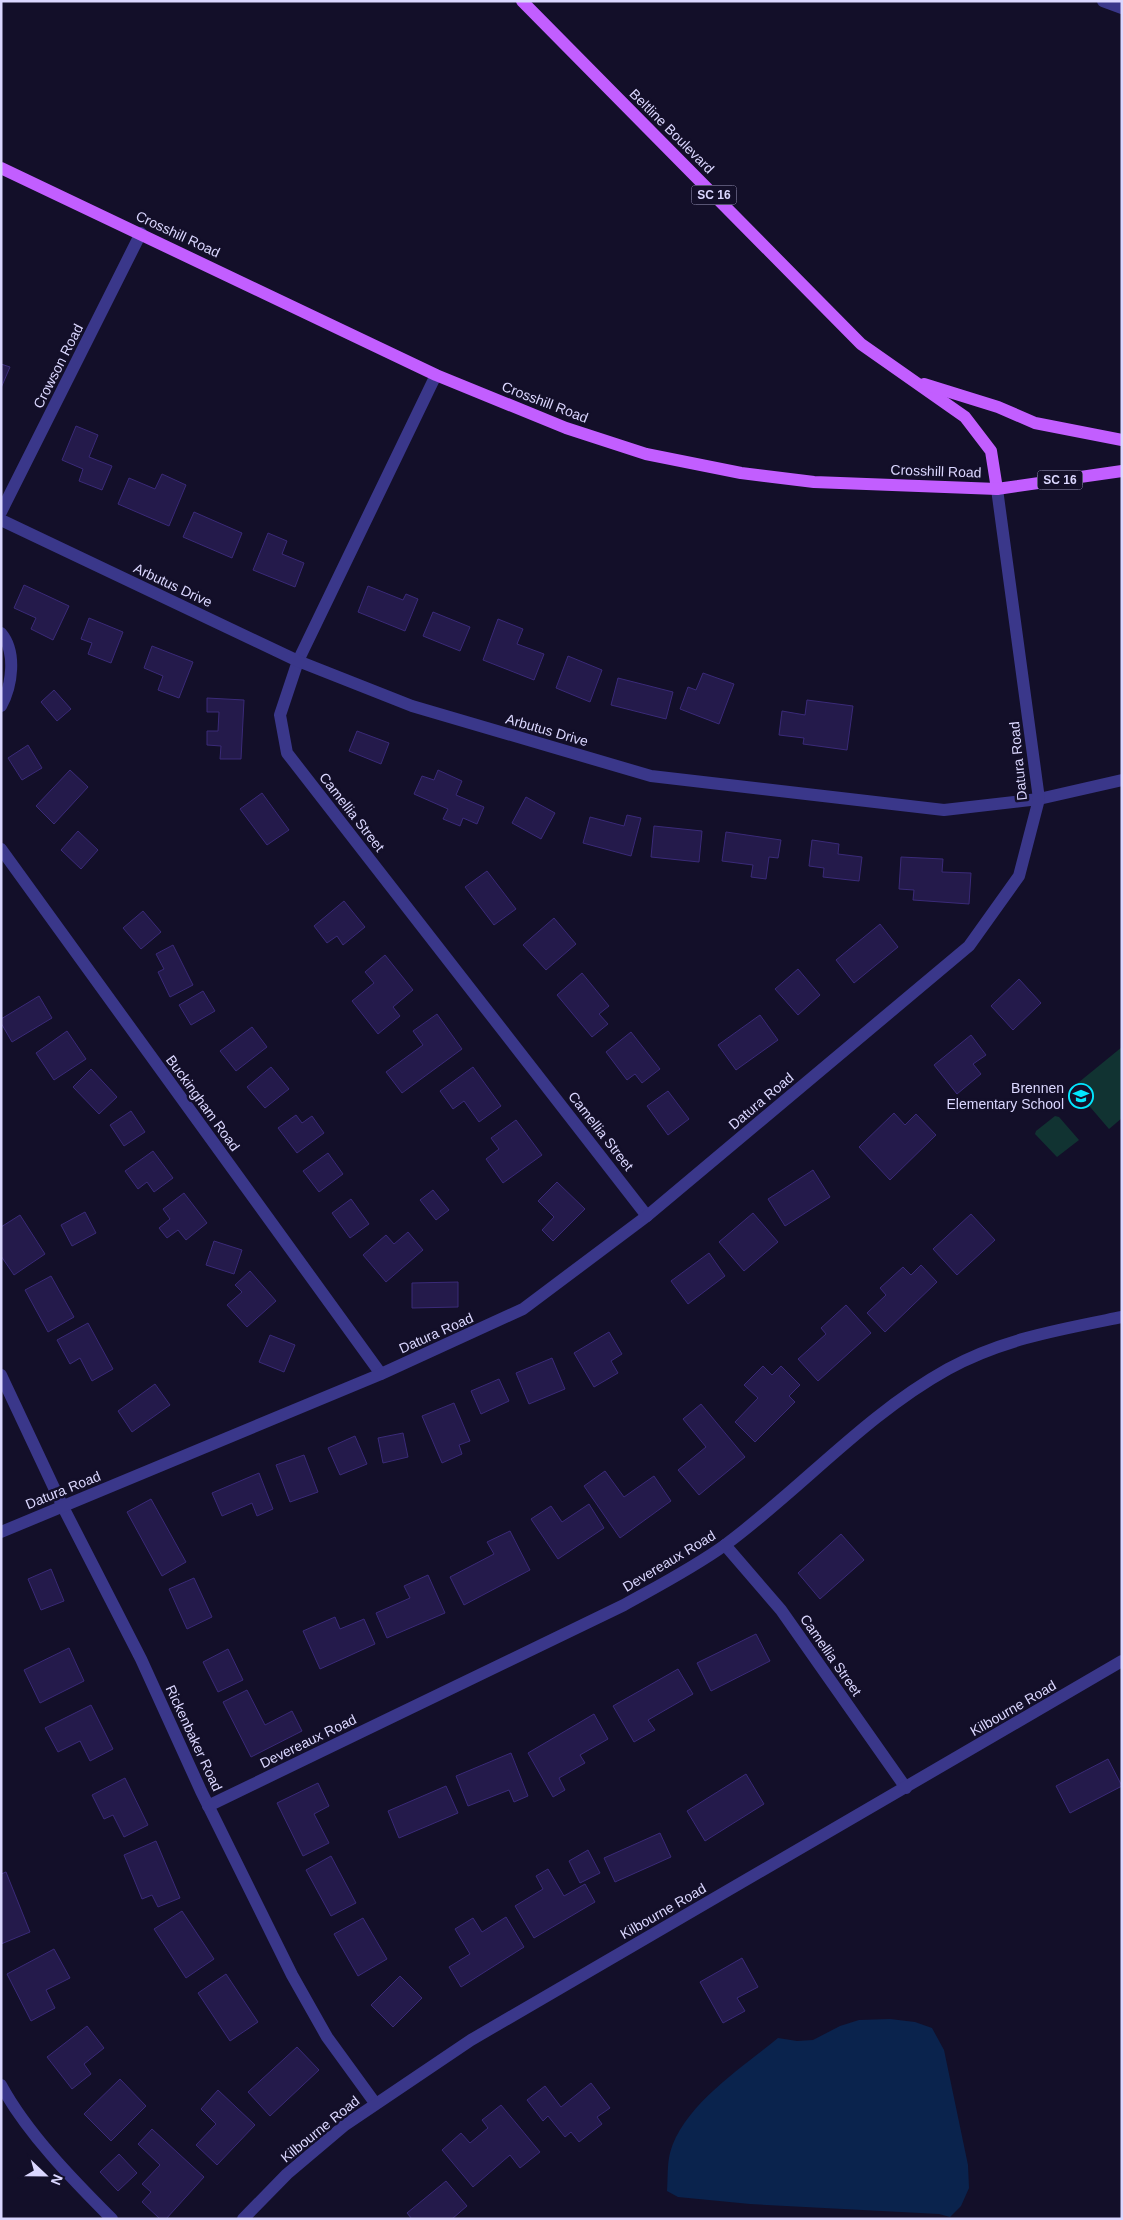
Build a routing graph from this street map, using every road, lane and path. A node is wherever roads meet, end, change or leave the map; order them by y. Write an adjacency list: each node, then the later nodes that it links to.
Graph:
1 (522, 1): 7 (main road, Beltline Boulevard / SC 16)
2 (1103, 1): 3 (street)
3 (1122, 8)
4 (1, 168): 5 (main road, Crosshill Road)
5 (141, 233): 6 (main road, Crosshill Road); 11 (street, Crowson Road)
6 (436, 375): 10 (main road, Crosshill Road); 14 (street, Camellia Street)
7 (912, 381): 8 (main road, SC 16); 10 (main road, Datura Road / SC 16)
8 (1122, 440)
9 (1122, 471): 10 (main road, Crosshill Road / SC 16)
10 (997, 489): 17 (street, Datura Road)
11 (1, 512)
12 (1, 520): 14 (street, Arbutus Drive)
13 (1, 633): 15 (street)
14 (298, 661): 17 (street, Arbutus Drive); 19 (street, Camellia Street)
15 (1, 706)
16 (1122, 780): 17 (street, Arbutus Drive)
17 (1039, 799): 19 (street, Datura Road)
18 (1, 849): 21 (street, Buckingham Road)
19 (647, 1216): 21 (street, Datura Road)
20 (1122, 1317): 25 (street, Devereaux Road)
21 (381, 1374): 23 (street, Datura Road)
22 (1, 1376): 23 (street, Rickenbaker Road)
23 (63, 1507): 24 (street, Datura Road); 28 (street, Rickenbaker Road)
24 (1, 1532)
25 (725, 1545): 27 (street, Camellia Street); 28 (street, Devereaux Road)
26 (1122, 1661): 27 (street, Kilbourne Road)
27 (906, 1788): 30 (street, Kilbourne Road)
28 (208, 1806): 30 (street, Rickenbaker Road)
29 (1, 2085): 31 (street)
30 (375, 2103): 32 (street, Kilbourne Road)
31 (112, 2219)
32 (243, 2219)

